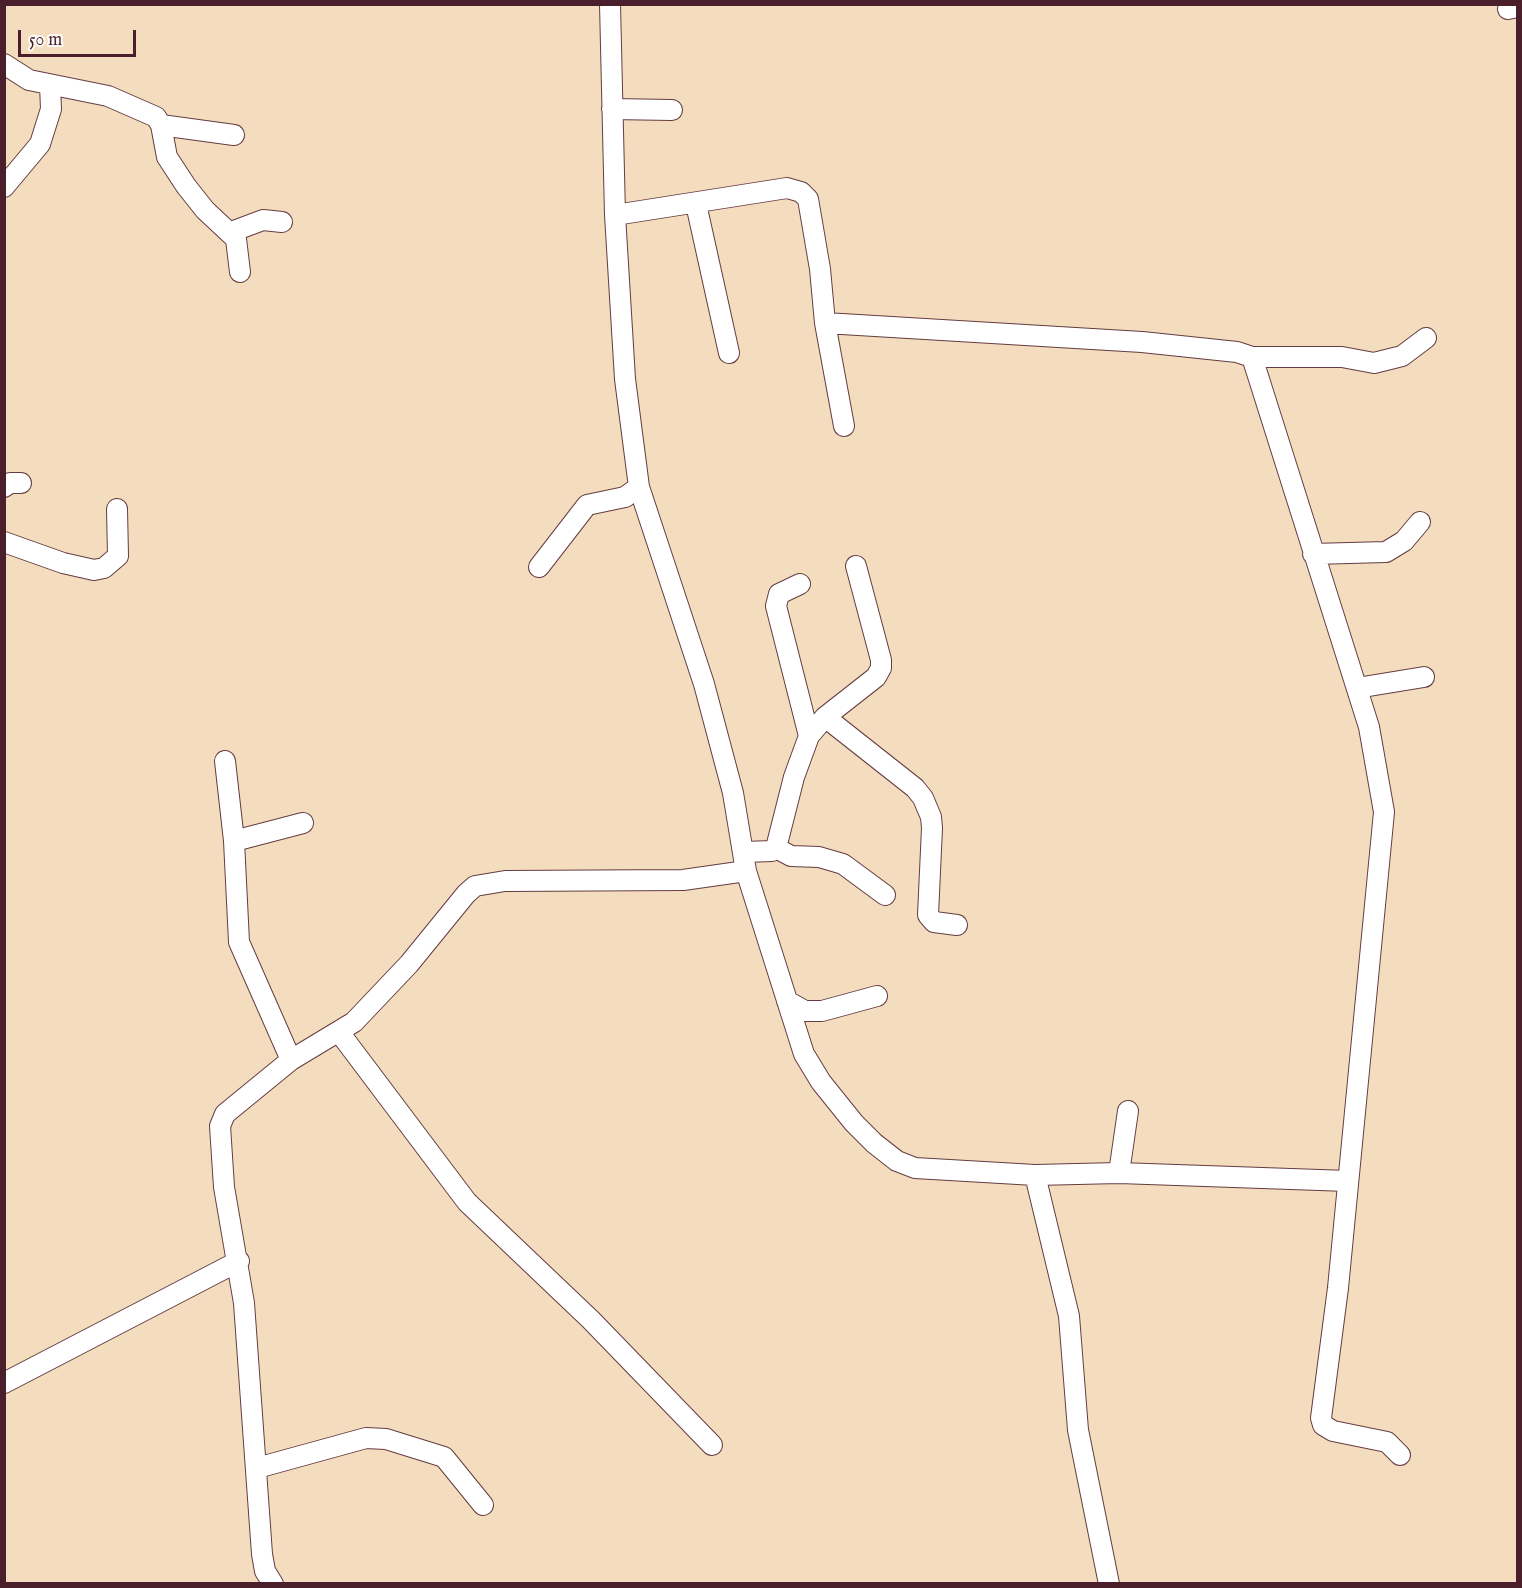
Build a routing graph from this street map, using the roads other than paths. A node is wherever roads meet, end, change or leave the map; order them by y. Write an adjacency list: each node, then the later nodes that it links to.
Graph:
1 (610, 4): 4 (street)
2 (4, 64): 3 (street)
3 (50, 85): 6 (street); 8 (street)
4 (612, 109): 5 (street); 10 (street)
5 (672, 110)
6 (161, 125): 7 (street); 12 (street)
7 (234, 135)
8 (4, 187)
9 (696, 204): 10 (street); 14 (street); 16 (street)
10 (615, 215): 19 (street)
11 (282, 222): 12 (street)
12 (231, 232): 13 (street)
13 (240, 272)
14 (825, 323): 17 (street); 18 (street)
15 (1426, 338): 17 (street)
16 (729, 353)
17 (1252, 357): 23 (street)
18 (844, 426)
19 (639, 487): 25 (street); 35 (street)
20 (117, 509): 22 (street)
21 (1420, 522): 23 (street)
22 (4, 542)
23 (1313, 554): 28 (street)
24 (856, 566): 29 (street)
25 (539, 567)
26 (800, 584): 30 (street)
27 (1424, 677): 28 (street)
28 (1357, 688): 45 (street)
29 (825, 717): 30 (street); 37 (street)
30 (809, 736): 34 (street)
31 (225, 762): 33 (street)
32 (303, 823): 33 (street)
33 (234, 841): 41 (street)
34 (776, 848): 35 (street); 36 (street)
35 (745, 861): 39 (street); 40 (street)
36 (885, 895)
37 (957, 925)
38 (877, 996): 39 (street)
39 (787, 1001): 44 (street)
40 (339, 1032): 41 (street); 48 (street)
41 (291, 1060): 46 (street)
42 (1128, 1111): 43 (street)
43 (1119, 1173): 44 (street); 45 (street)
44 (1035, 1175): 53 (street)
45 (1348, 1180): 49 (street)
46 (239, 1261): 47 (street); 50 (street)
47 (4, 1383)
48 (712, 1445)
49 (1400, 1455)
50 (257, 1468): 51 (street); 52 (street)
51 (483, 1505)
52 (273, 1584)
53 (1109, 1584)

